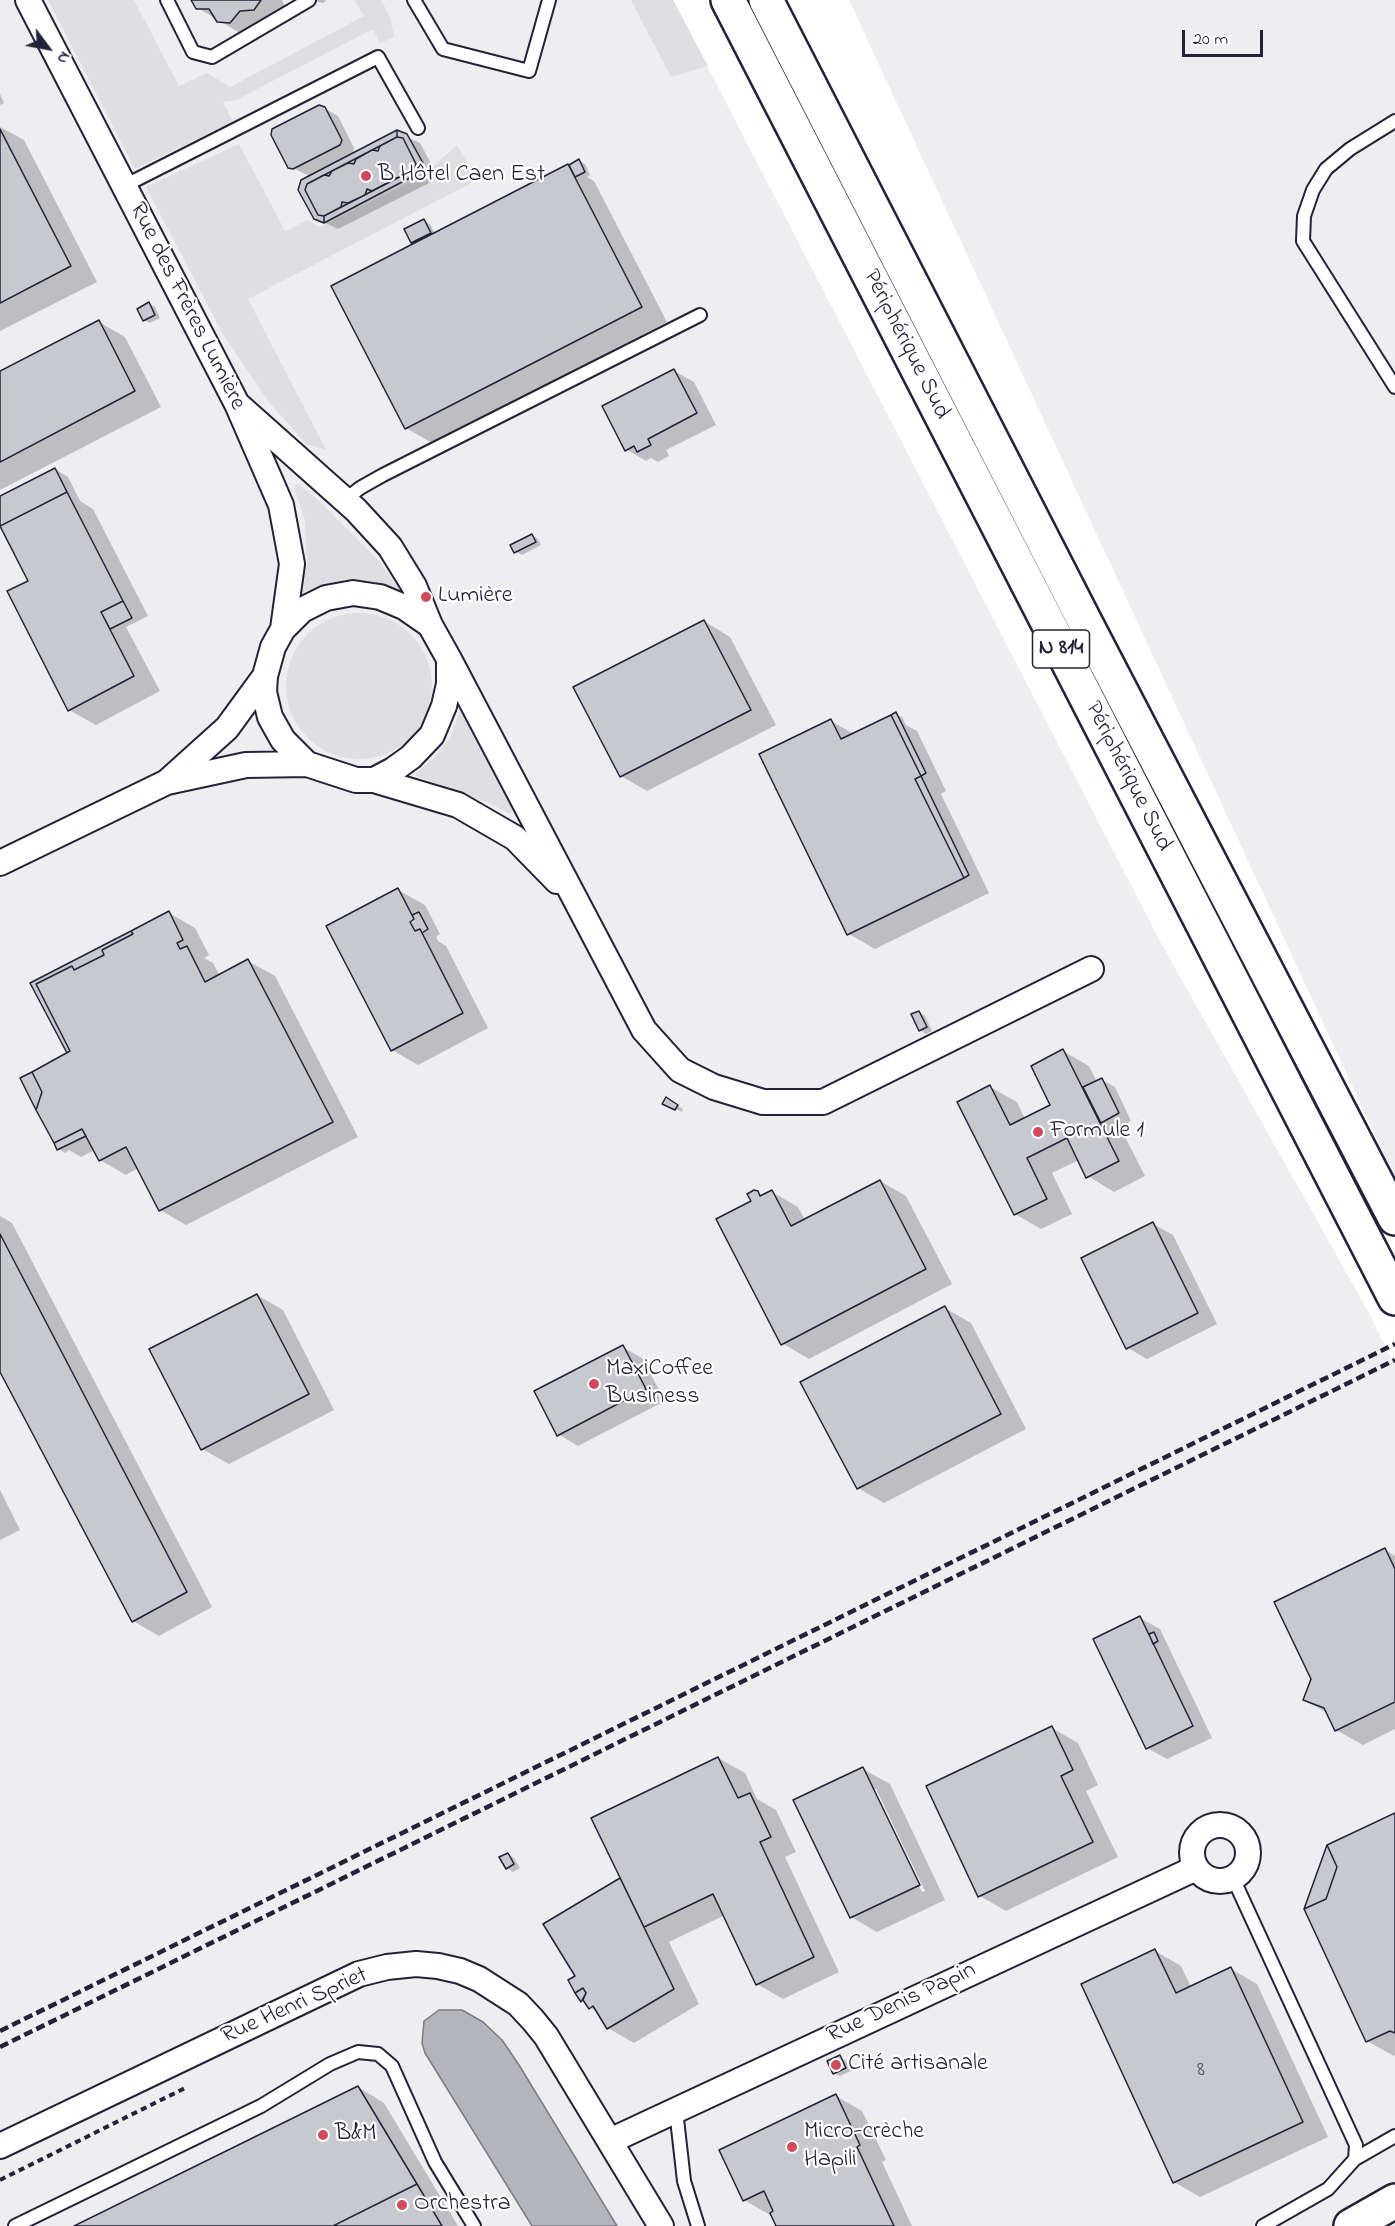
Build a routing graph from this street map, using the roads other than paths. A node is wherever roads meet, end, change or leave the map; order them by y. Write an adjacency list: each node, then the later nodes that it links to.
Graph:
1 (28, 0): 10 (street, Rue des Frères Lumière)
2 (167, 0): 3 (lane)
3 (309, 0)
4 (414, 0): 5 (lane)
5 (549, 0)
6 (728, 0): 26 (highway, Périphérique Sud / N 814)
7 (766, 0): 25 (highway, Périphérique Sud / N 814)
8 (1395, 121): 12 (lane)
9 (418, 128): 10 (lane)
10 (124, 186): 13 (street, Rue des Frères Lumière)
11 (700, 315): 14 (lane)
12 (1395, 387)
13 (237, 404): 14 (street); 16 (street, Rue des Frères Lumière)
14 (345, 500): 15 (street)
15 (430, 625): 16 (street); 17 (street)
16 (283, 629): 18 (street)
17 (449, 659): 20 (street); 23 (street)
18 (265, 676): 19 (street); 21 (street)
19 (307, 764): 20 (street); 21 (street)
20 (374, 780): 23 (street)
21 (167, 783): 22 (street)
22 (0, 863)
23 (575, 899): 24 (street)
24 (1091, 969)
25 (1395, 1218)
26 (1395, 1298)
27 (1196, 1868): 28 (street); 28 (street); 29 (street, Rue Denis Papin)
28 (1233, 1878): 33 (lane)
29 (676, 2110): 31 (street, Rue Denis Papin); 38 (lane)
30 (1395, 2136): 33 (lane)
31 (610, 2141): 32 (street, Rue Henri Spriet); 37 (street, Rue Henri Spriet)
32 (0, 2146)
33 (1355, 2159): 39 (lane)
34 (1395, 2201): 40 (highway)
35 (15, 2226): 36 (lane)
36 (474, 2226)
37 (661, 2226)
38 (698, 2226)
39 (1263, 2226)
40 (1351, 2226)

